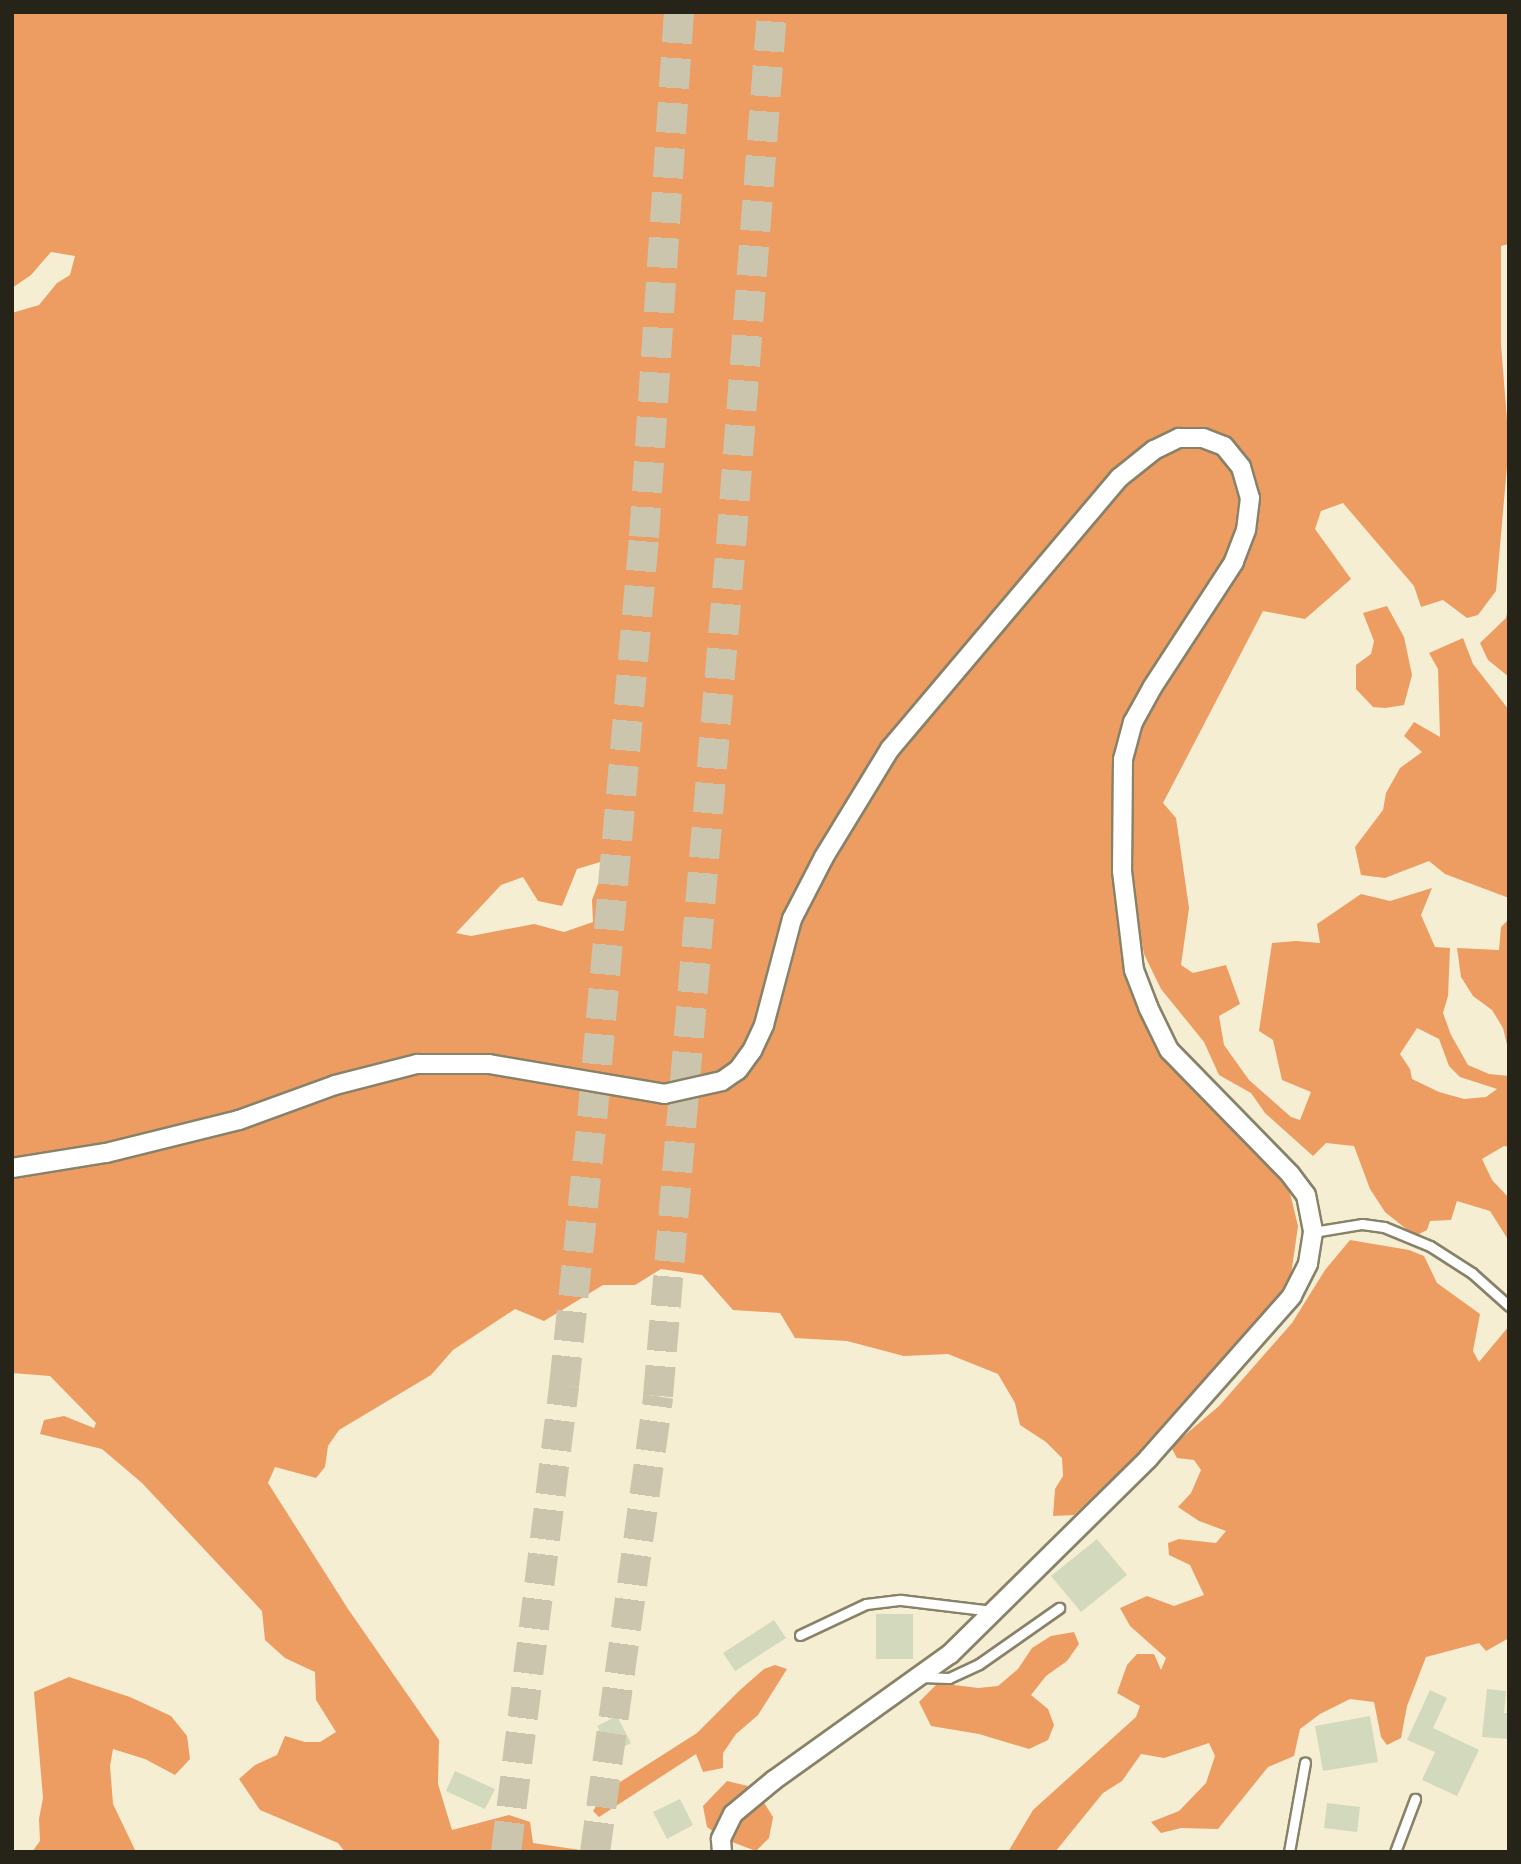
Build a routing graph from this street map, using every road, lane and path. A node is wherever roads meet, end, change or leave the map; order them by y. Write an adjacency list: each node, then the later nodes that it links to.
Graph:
1 (12, 1168): 2 (street)
2 (1313, 1232): 3 (lane); 5 (street)
3 (1509, 1306)
4 (1059, 1608): 7 (lane)
5 (993, 1611): 6 (lane); 7 (street)
6 (800, 1635)
7 (919, 1677): 10 (street)
8 (1305, 1762): 11 (lane)
9 (1415, 1799): 12 (lane)
10 (722, 1852)
11 (1289, 1852)
12 (1395, 1852)

